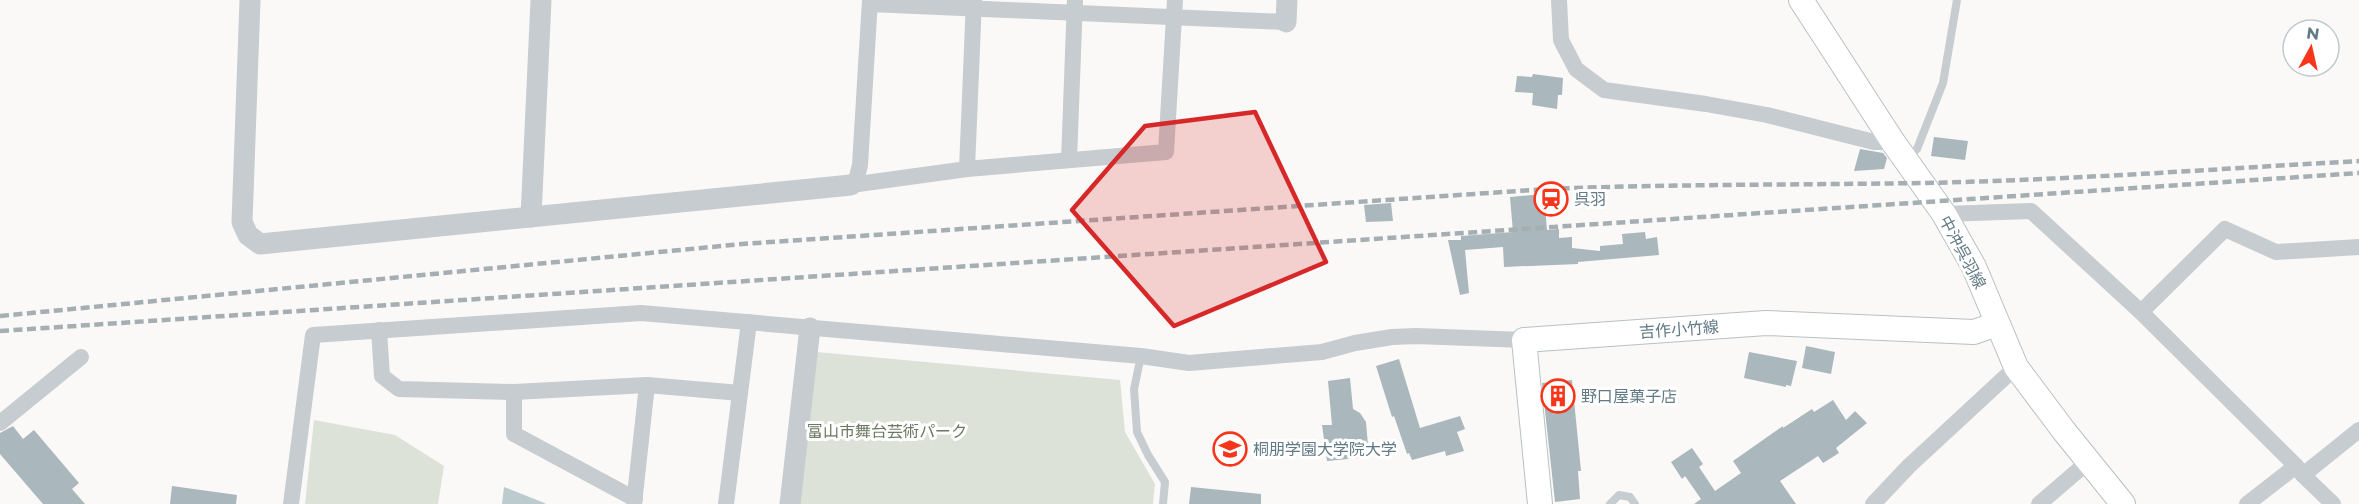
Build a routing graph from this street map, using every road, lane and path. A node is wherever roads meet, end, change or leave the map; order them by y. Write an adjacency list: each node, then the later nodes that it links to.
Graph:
1 (250, 0): 18 (street)
2 (541, 0): 18 (street)
3 (1175, 0): 11 (street)
4 (1287, 0): 12 (street)
5 (1559, 0): 13 (street)
6 (1801, 0): 13 (main road, 中沖呉羽線)
7 (1957, 0): 13 (lane)
8 (870, 2): 9 (street); 16 (street)
9 (974, 4): 10 (street); 15 (street)
10 (1075, 7): 11 (street); 14 (street)
11 (1174, 17): 12 (street); 14 (street)
12 (1286, 22)
13 (1899, 150): 17 (main road, 中沖呉羽線)
14 (1070, 160): 15 (street)
15 (967, 169): 16 (street)
16 (850, 185): 18 (street)
17 (1944, 214): 20 (street); 22 (main road, 中沖呉羽線)
18 (531, 217)
19 (2359, 247): 20 (street)
20 (2141, 312): 35 (street)
21 (749, 322): 23 (street); 24 (street); 31 (street)
22 (1997, 324): 25 (main road, 吉作小竹線); 28 (main road, 中沖呉羽線)
23 (810, 328): 26 (street); 39 (street)
24 (379, 330): 30 (street); 37 (street)
25 (1524, 340): 26 (street); 41 (main road)
26 (1141, 356): 40 (lane)
27 (81, 357): 32 (street)
28 (2016, 367): 34 (main road, 中沖呉羽線); 44 (street)
29 (647, 385): 30 (street); 31 (street); 36 (street)
30 (514, 392): 36 (street)
31 (740, 393): 38 (street)
32 (0, 423)
33 (2359, 430): 35 (street)
34 (2089, 461): 45 (street); 46 (main road, 中沖呉羽線)
35 (2299, 471): 47 (street); 48 (street)
36 (634, 501)
37 (291, 504)
38 (726, 504)
39 (790, 504)
40 (1163, 504)
41 (1540, 504)
42 (1610, 504): 43 (lane)
43 (1635, 504)
44 (1873, 504)
45 (2039, 504)
46 (2122, 504)
47 (2247, 504)
48 (2333, 504)

